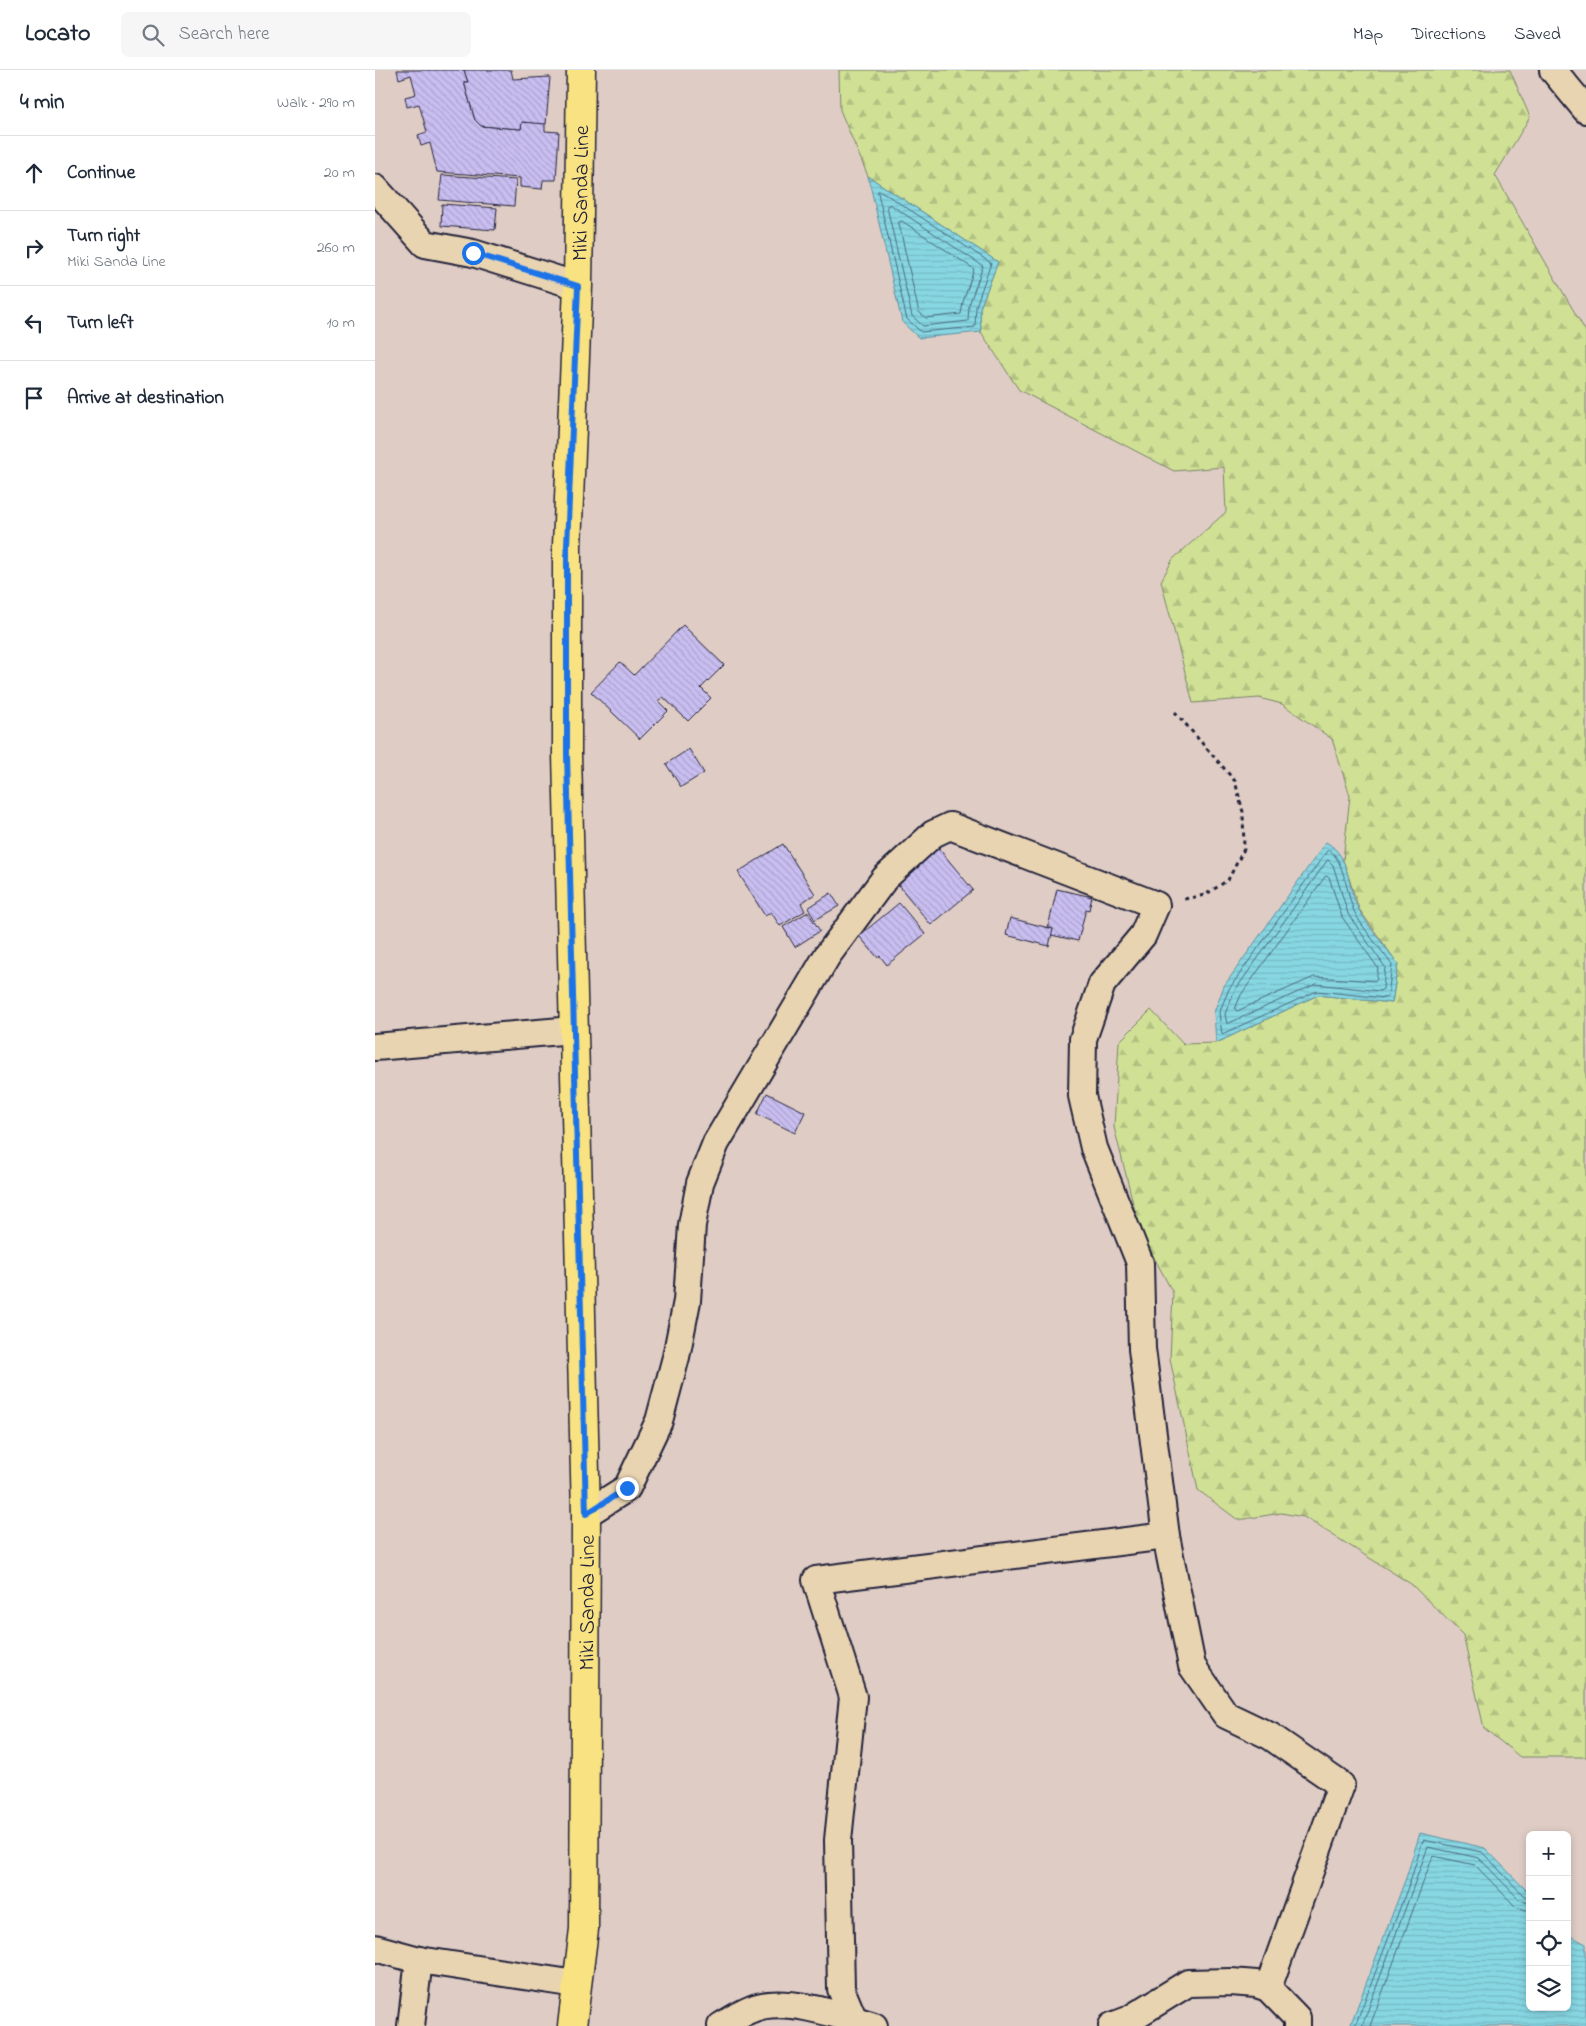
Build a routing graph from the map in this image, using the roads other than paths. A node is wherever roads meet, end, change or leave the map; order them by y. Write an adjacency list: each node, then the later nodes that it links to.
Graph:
1 (581, 70): 5 (main road, Miki Sanda Line)
2 (1553, 70): 3 (street)
3 (1586, 110)
4 (375, 188): 5 (street)
5 (578, 286): 6 (main road, Miki Sanda Line)
6 (573, 1030): 7 (street); 8 (main road, Miki Sanda Line)
7 (375, 1047)
8 (586, 1514): 9 (street); 12 (main road, Miki Sanda Line)
9 (1166, 1536): 13 (street); 14 (street)
10 (375, 1948): 11 (street)
11 (419, 1960): 12 (street); 15 (street)
12 (576, 1984): 16 (main road, Miki Sanda Line)
13 (1268, 1988): 18 (street); 19 (street)
14 (864, 2023): 17 (street)
15 (411, 2026)
16 (572, 2026)
17 (721, 2026)
18 (1111, 2026)
19 (1297, 2026)

